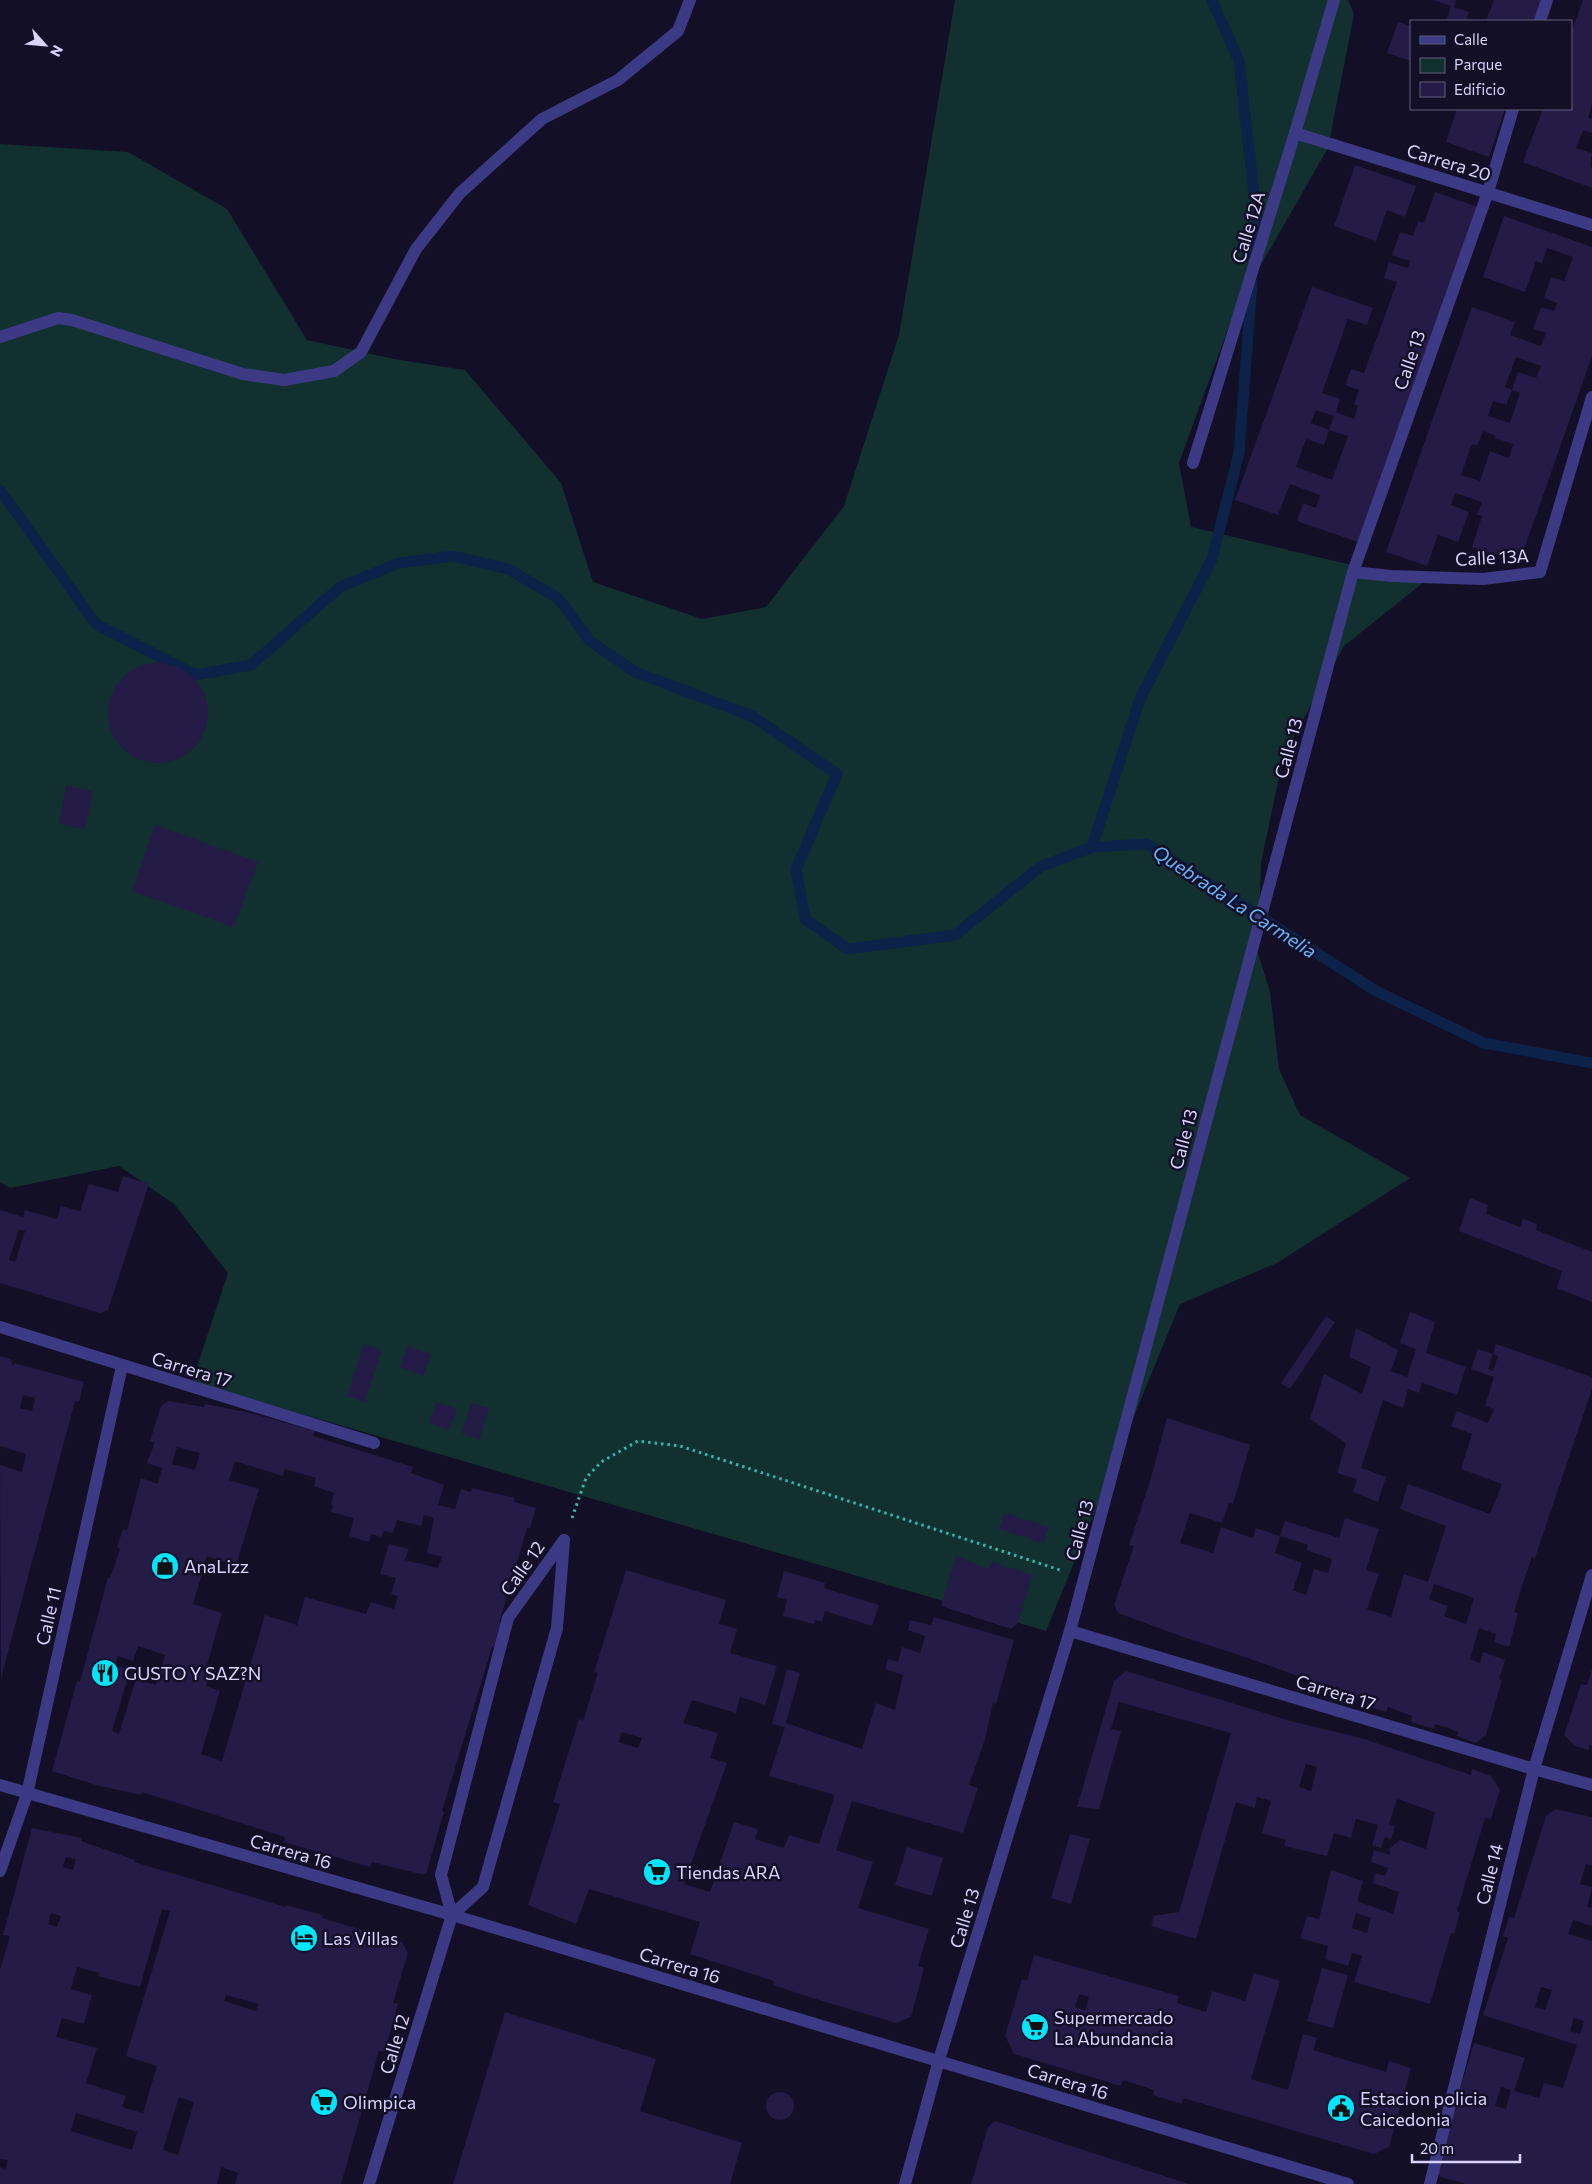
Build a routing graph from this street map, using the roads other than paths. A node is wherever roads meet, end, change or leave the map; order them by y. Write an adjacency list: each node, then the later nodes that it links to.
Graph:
1 (690, 0): 9 (street)
2 (1334, 0): 6 (street, Calle 12A)
3 (1547, 0): 4 (street)
4 (1540, 20)
5 (1513, 110): 7 (street, Calle 13)
6 (1295, 133): 7 (street, Carrera 20); 11 (street, Calle 12A)
7 (1488, 192): 8 (street, Carrera 20); 12 (street, Calle 13)
8 (1592, 225)
9 (0, 337)
10 (1592, 397): 12 (street, Calle 13A)
11 (1193, 463)
12 (1353, 572): 17 (street, Calle 13)
13 (0, 1327): 14 (street, Carrera 17)
14 (122, 1366): 15 (street, Carrera 17); 21 (street, Calle 11)
15 (374, 1443)
16 (1592, 1575): 18 (street, Calle 14)
17 (1070, 1630): 18 (street, Carrera 17); 24 (street, Calle 13)
18 (1534, 1769): 20 (street, Carrera 17); 28 (street, Calle 14)
19 (0, 1785): 21 (street, Carrera 16)
20 (1592, 1785)
21 (26, 1794): 22 (street, Calle 11); 23 (street, Carrera 16)
22 (0, 1872)
23 (452, 1915): 23 (street, Calle 12); 24 (street, Carrera 16); 25 (street, Calle 12)
24 (939, 2060): 26 (street, Calle 13); 27 (street, Carrera 16)
25 (369, 2184)
26 (905, 2184)
27 (1348, 2184)
28 (1430, 2184)

